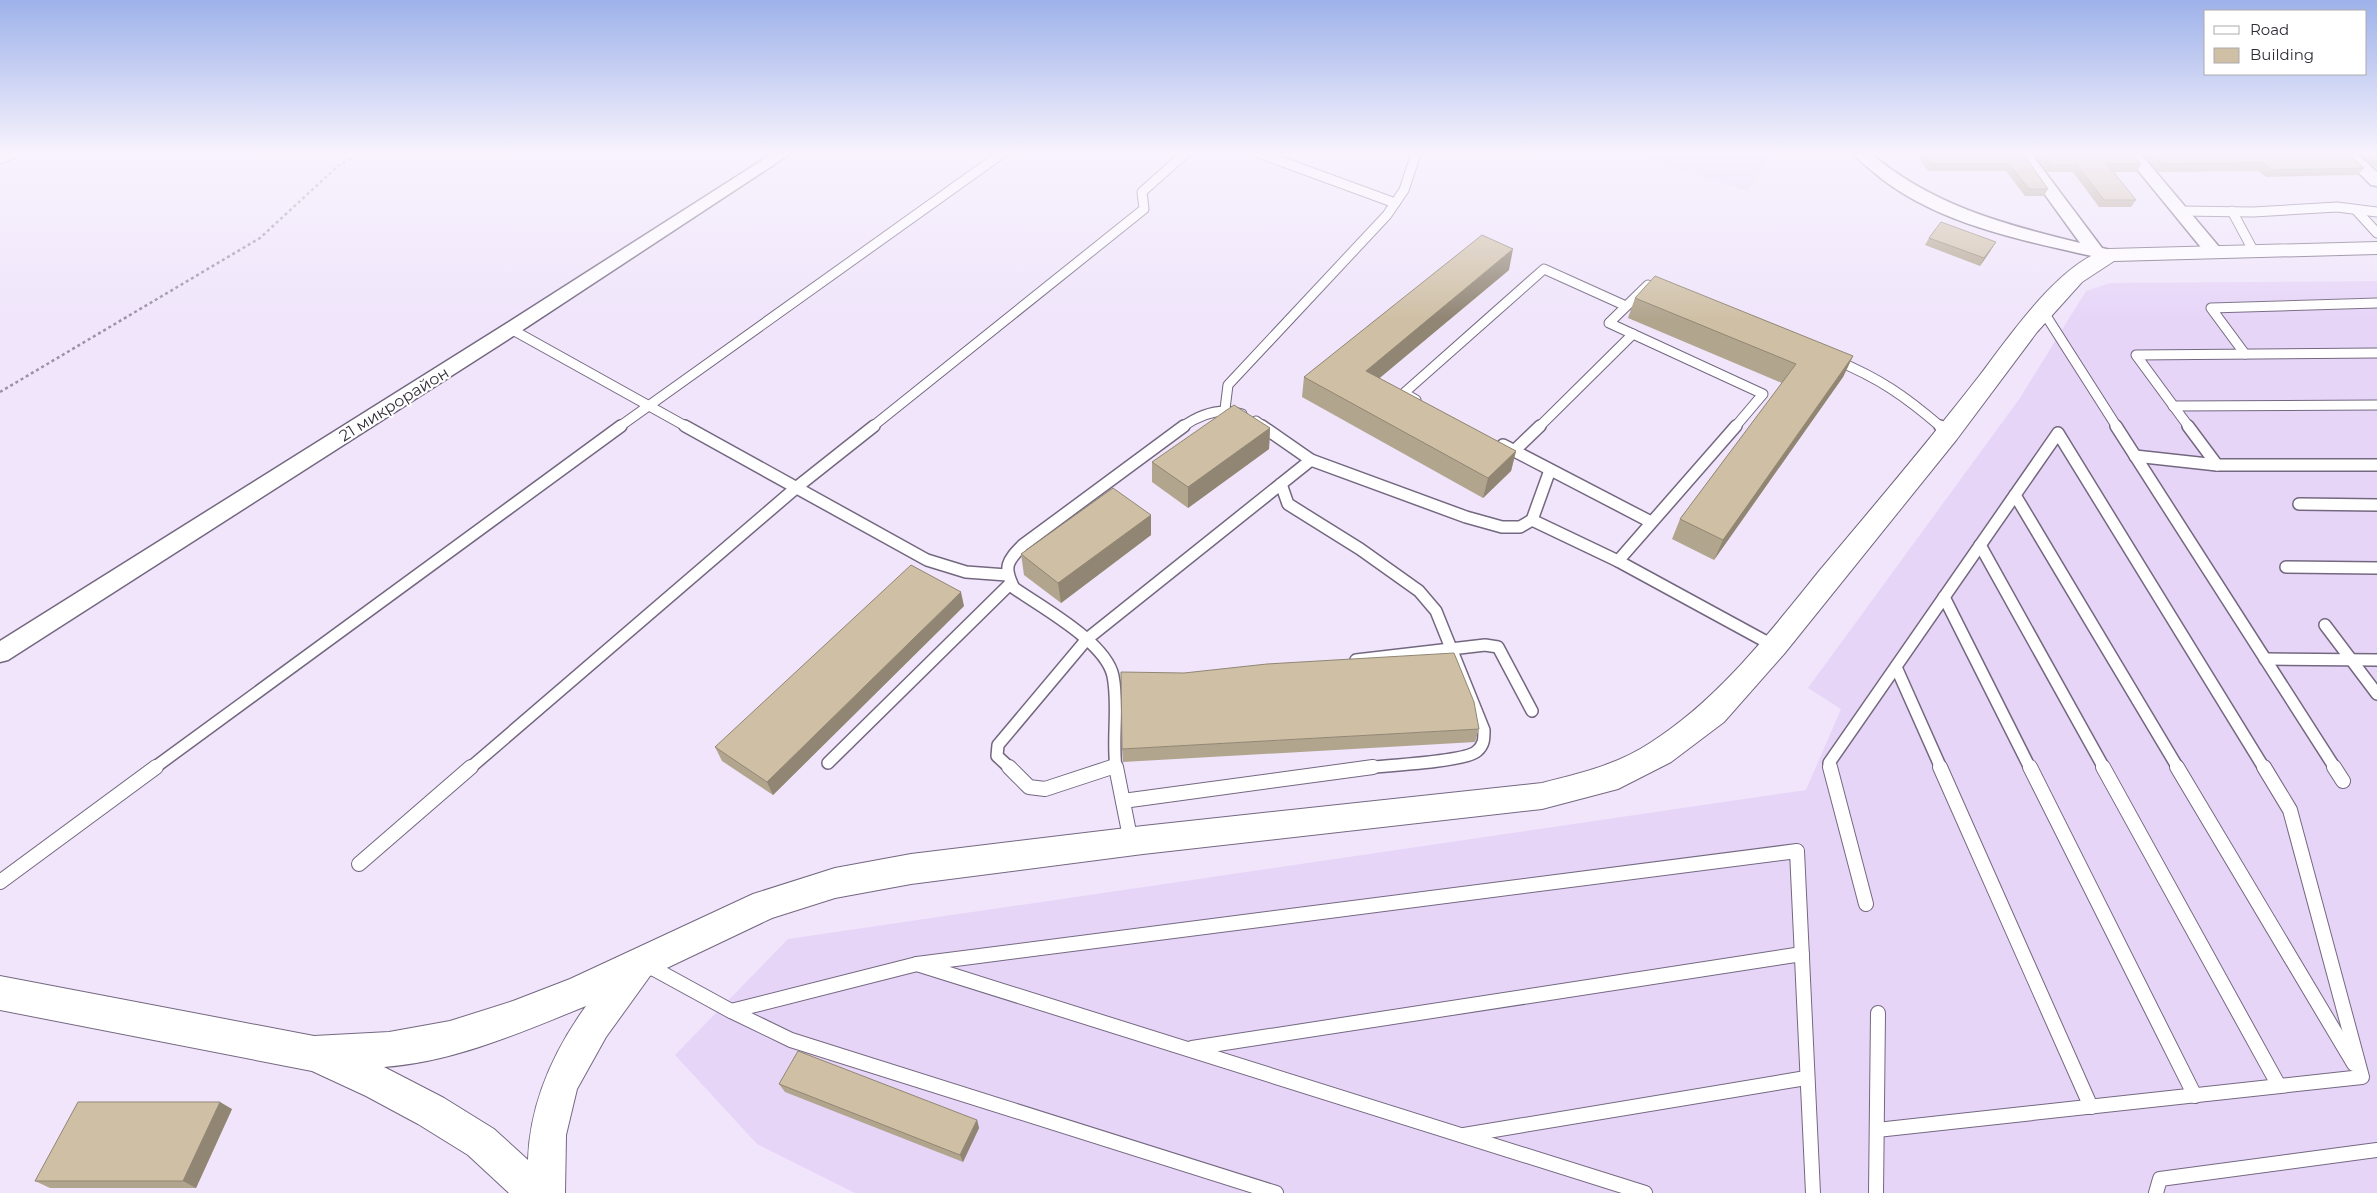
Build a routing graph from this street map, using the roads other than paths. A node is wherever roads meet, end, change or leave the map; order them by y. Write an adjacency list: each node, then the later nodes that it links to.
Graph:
1 (699, 208): 23 (street, 21 микрорайон)
2 (926, 208): 28 (lane)
3 (1144, 208): 42 (lane)
4 (1392, 208): 32 (lane)
5 (1948, 208): 18 (street)
6 (2066, 208): 18 (street)
7 (2177, 208): 11 (street)
8 (2312, 208): 12 (lane)
9 (2334, 208): 10 (lane)
10 (2356, 210): 13 (lane); 14 (lane)
11 (2180, 211): 12 (lane); 16 (street)
12 (2232, 211): 17 (lane)
13 (2377, 212)
14 (2377, 233)
15 (2377, 248): 17 (street)
16 (2214, 252): 17 (street); 18 (street)
17 (2254, 252)
18 (2102, 253): 22 (street)
19 (1659, 287): 21 (lane)
20 (2377, 303): 26 (lane)
21 (1626, 306): 24 (lane); 31 (lane)
22 (2043, 311): 33 (street); 36 (lane)
23 (511, 329): 28 (lane); 58 (street, 21 микрорайон)
24 (1633, 334): 35 (lane); 47 (lane)
25 (2377, 353): 26 (lane)
26 (2245, 354): 29 (lane)
27 (1824, 355): 33 (lane)
28 (649, 405): 42 (lane); 72 (lane)
29 (2173, 406): 30 (lane); 38 (lane)
30 (2377, 406)
31 (1429, 407)
32 (1225, 409): 37 (lane); 52 (lane)
33 (1948, 433): 56 (street)
34 (1497, 442): 35 (lane)
35 (1514, 451): 40 (lane)
36 (2135, 456): 38 (lane); 59 (lane)
37 (1311, 460): 41 (lane); 46 (lane)
38 (2217, 465): 39 (lane)
39 (2377, 465)
40 (1550, 470): 46 (lane); 47 (lane)
41 (1281, 484): 55 (lane); 57 (lane)
42 (797, 487): 52 (lane); 71 (lane)
43 (2015, 495): 48 (lane); 82 (lane); 82 (lane)
44 (2299, 504): 45 (lane)
45 (2377, 504)
46 (1532, 520): 49 (lane)
47 (1651, 522): 49 (lane)
48 (1980, 546): 53 (lane); 84 (lane)
49 (1618, 561): 56 (lane)
50 (2286, 567): 51 (lane)
51 (2377, 568)
52 (1009, 579): 55 (lane); 66 (lane)
53 (1944, 597): 63 (lane); 85 (lane)
54 (2325, 625): 60 (lane)
55 (1087, 639): 67 (lane); 67 (lane)
56 (1774, 646): 70 (street)
57 (1451, 648): 62 (lane); 65 (lane); 69 (lane)
58 (0, 653)
59 (2265, 659): 60 (lane); 68 (lane)
60 (2352, 660): 61 (lane); 64 (lane)
61 (2377, 660)
62 (1344, 661)
63 (1896, 667): 73 (lane); 86 (lane)
64 (2377, 694)
65 (1532, 711)
66 (828, 764)
67 (1116, 766): 69 (lane)
68 (2343, 781)
69 (1123, 801): 70 (lane)
70 (1131, 842): 75 (street)
71 (358, 864)
72 (0, 882)
73 (1866, 904)
74 (1802, 954): 76 (lane); 80 (lane); 83 (lane)
75 (641, 962): 78 (lane); 81 (street); 91 (street)
76 (918, 964): 78 (lane); 80 (lane)
77 (0, 992): 81 (street)
78 (731, 1011): 92 (lane)
79 (1878, 1013): 87 (lane)
80 (1188, 1049): 88 (lane)
81 (314, 1054): 90 (street)
82 (2362, 1077): 84 (lane)
83 (1806, 1078): 88 (lane); 94 (lane)
84 (2279, 1086): 85 (lane)
85 (2195, 1096): 86 (lane)
86 (2091, 1107): 87 (lane)
87 (1877, 1130): 95 (lane)
88 (1462, 1136): 93 (lane)
89 (2377, 1150): 96 (lane)
90 (537, 1193)
91 (546, 1193)
92 (1276, 1193)
93 (1645, 1193)
94 (1813, 1193)
95 (1876, 1193)
96 (2156, 1193)

